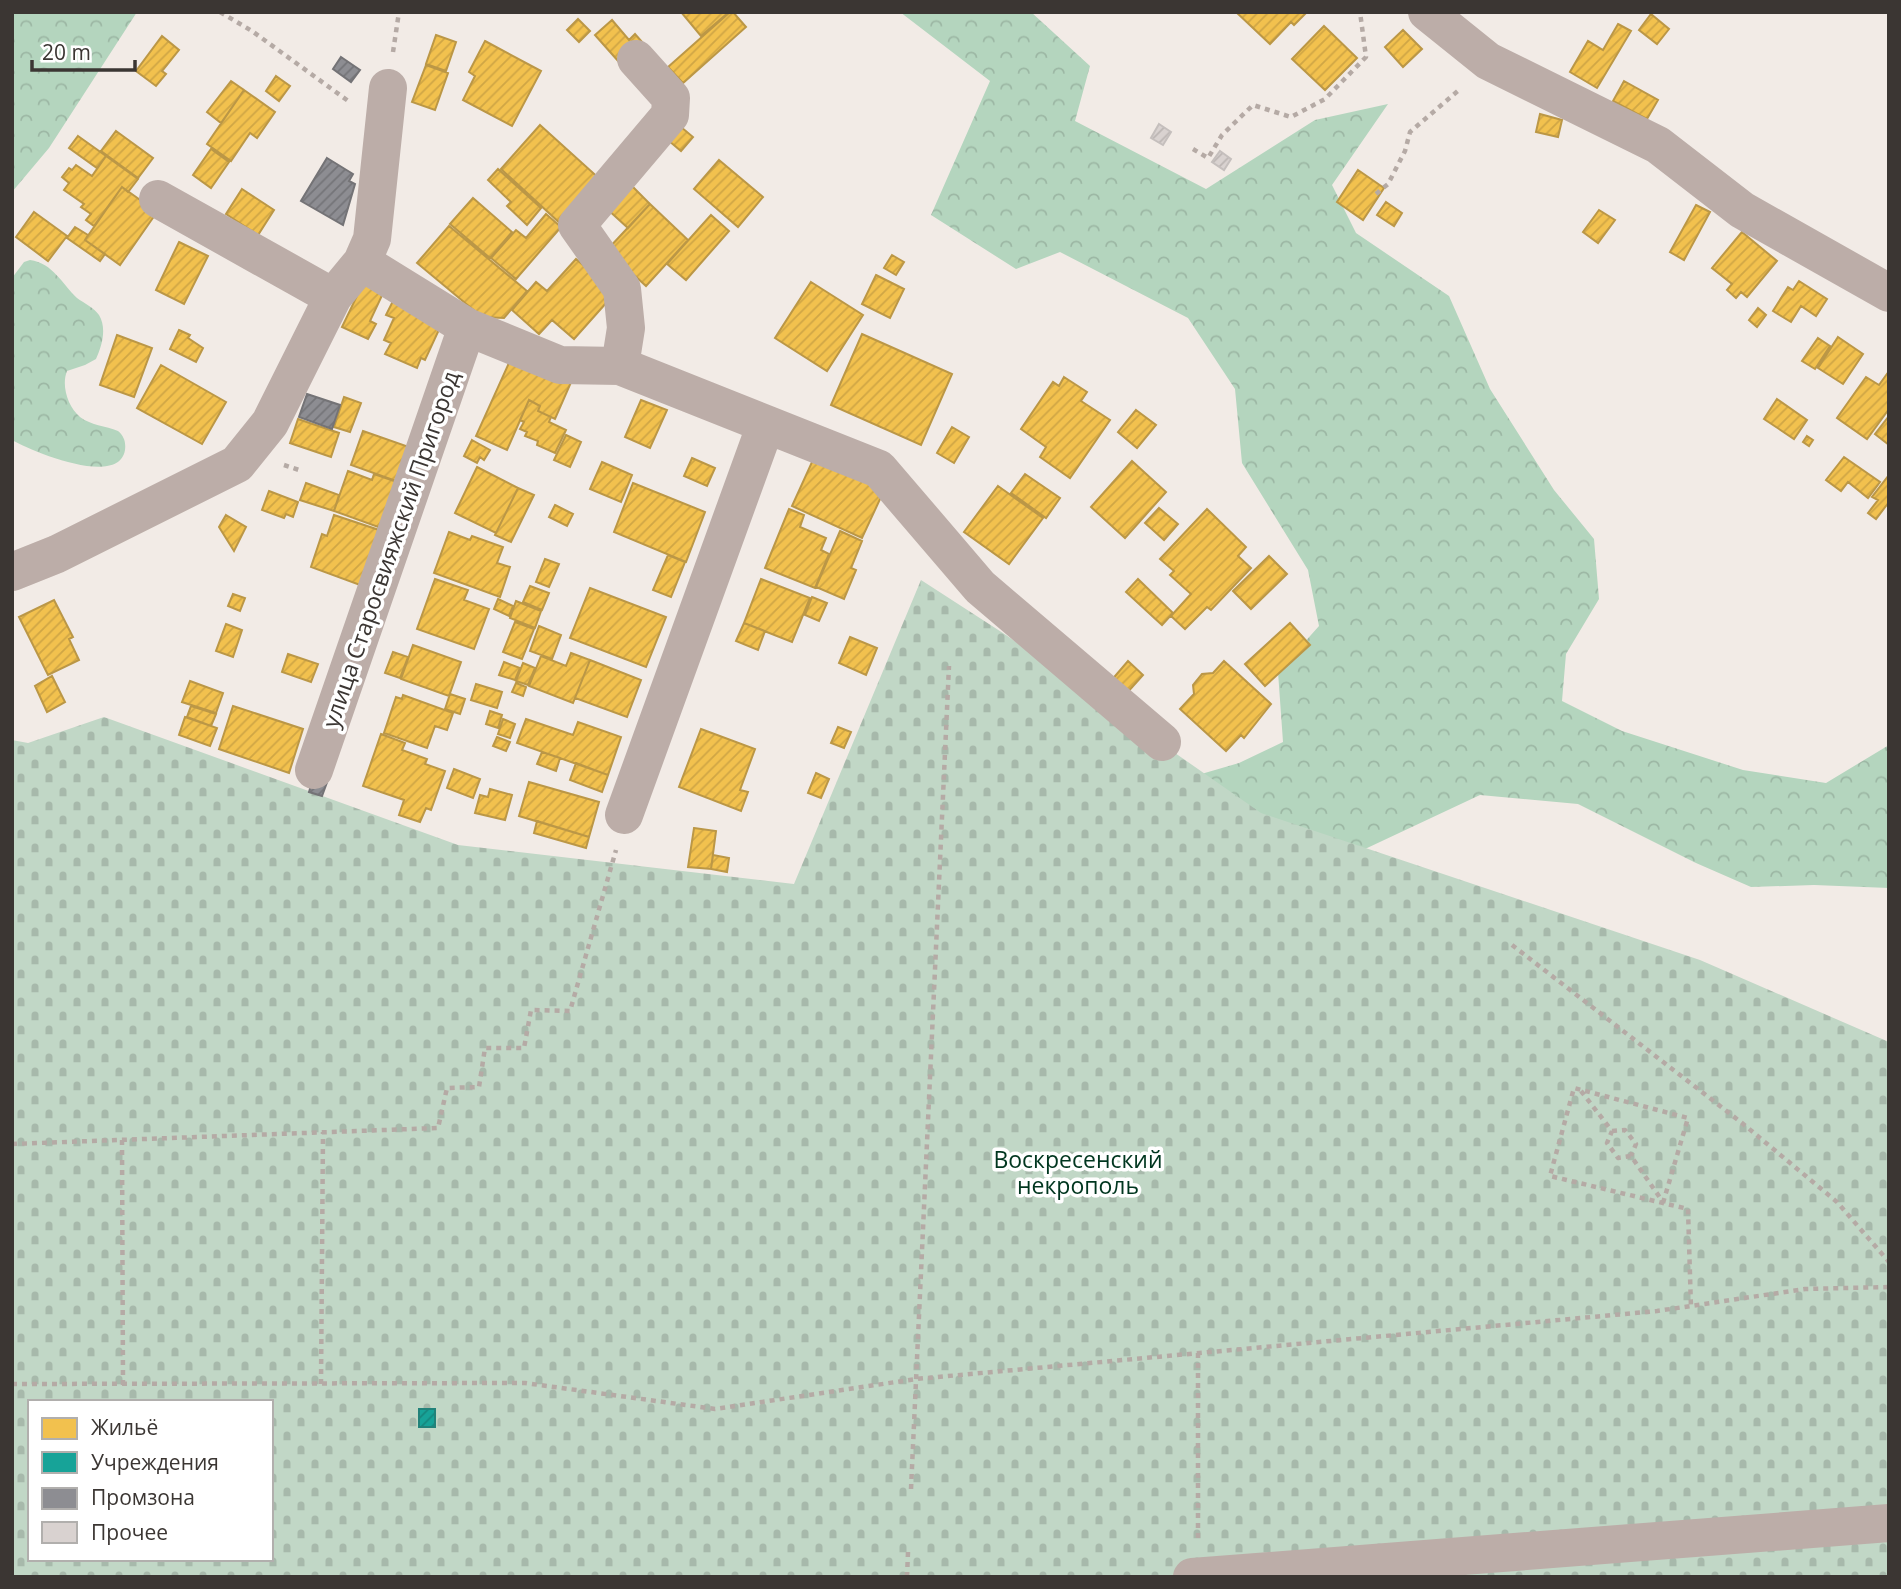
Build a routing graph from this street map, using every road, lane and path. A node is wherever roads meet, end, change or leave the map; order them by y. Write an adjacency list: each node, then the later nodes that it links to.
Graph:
1 (220, 12): 7 (path)
2 (1360, 12): 8 (path)
3 (1427, 12): 12 (street)
4 (636, 58): 15 (street)
5 (388, 88): 7 (street)
6 (1460, 89): 9 (path)
7 (383, 126): 11 (street)
8 (1193, 149)
9 (1376, 194)
10 (158, 199): 13 (street)
11 (362, 262): 13 (street); 14 (street)
12 (1889, 293)
13 (333, 297): 17 (street)
14 (467, 327): 15 (street); 20 (street, улица Старосвияжский Пригород)
15 (620, 366): 16 (street)
16 (766, 424): 19 (street); 21 (street)
17 (12, 572)
18 (948, 666): 34 (path)
19 (1162, 741)
20 (314, 770)
21 (624, 815): 25 (path)
22 (1512, 945): 30 (path)
23 (1580, 1089): 24 (path); 29 (path); 29 (path)
24 (1612, 1131): 28 (path); 28 (path)
25 (323, 1132): 26 (path); 36 (path)
26 (122, 1139): 27 (path); 37 (path)
27 (12, 1144)
28 (1631, 1156): 29 (path)
29 (1663, 1203): 32 (path)
30 (1889, 1262)
31 (1889, 1287): 32 (path)
32 (1691, 1308): 33 (path)
33 (1198, 1353): 34 (path); 41 (path)
34 (916, 1379): 36 (path); 38 (path)
35 (12, 1384): 37 (path)
36 (321, 1384): 37 (path)
37 (123, 1385)
38 (911, 1489)
39 (1889, 1523): 41 (street)
40 (908, 1552): 42 (path)
41 (1198, 1576): 43 (street)
42 (907, 1577)
43 (1192, 1577)

